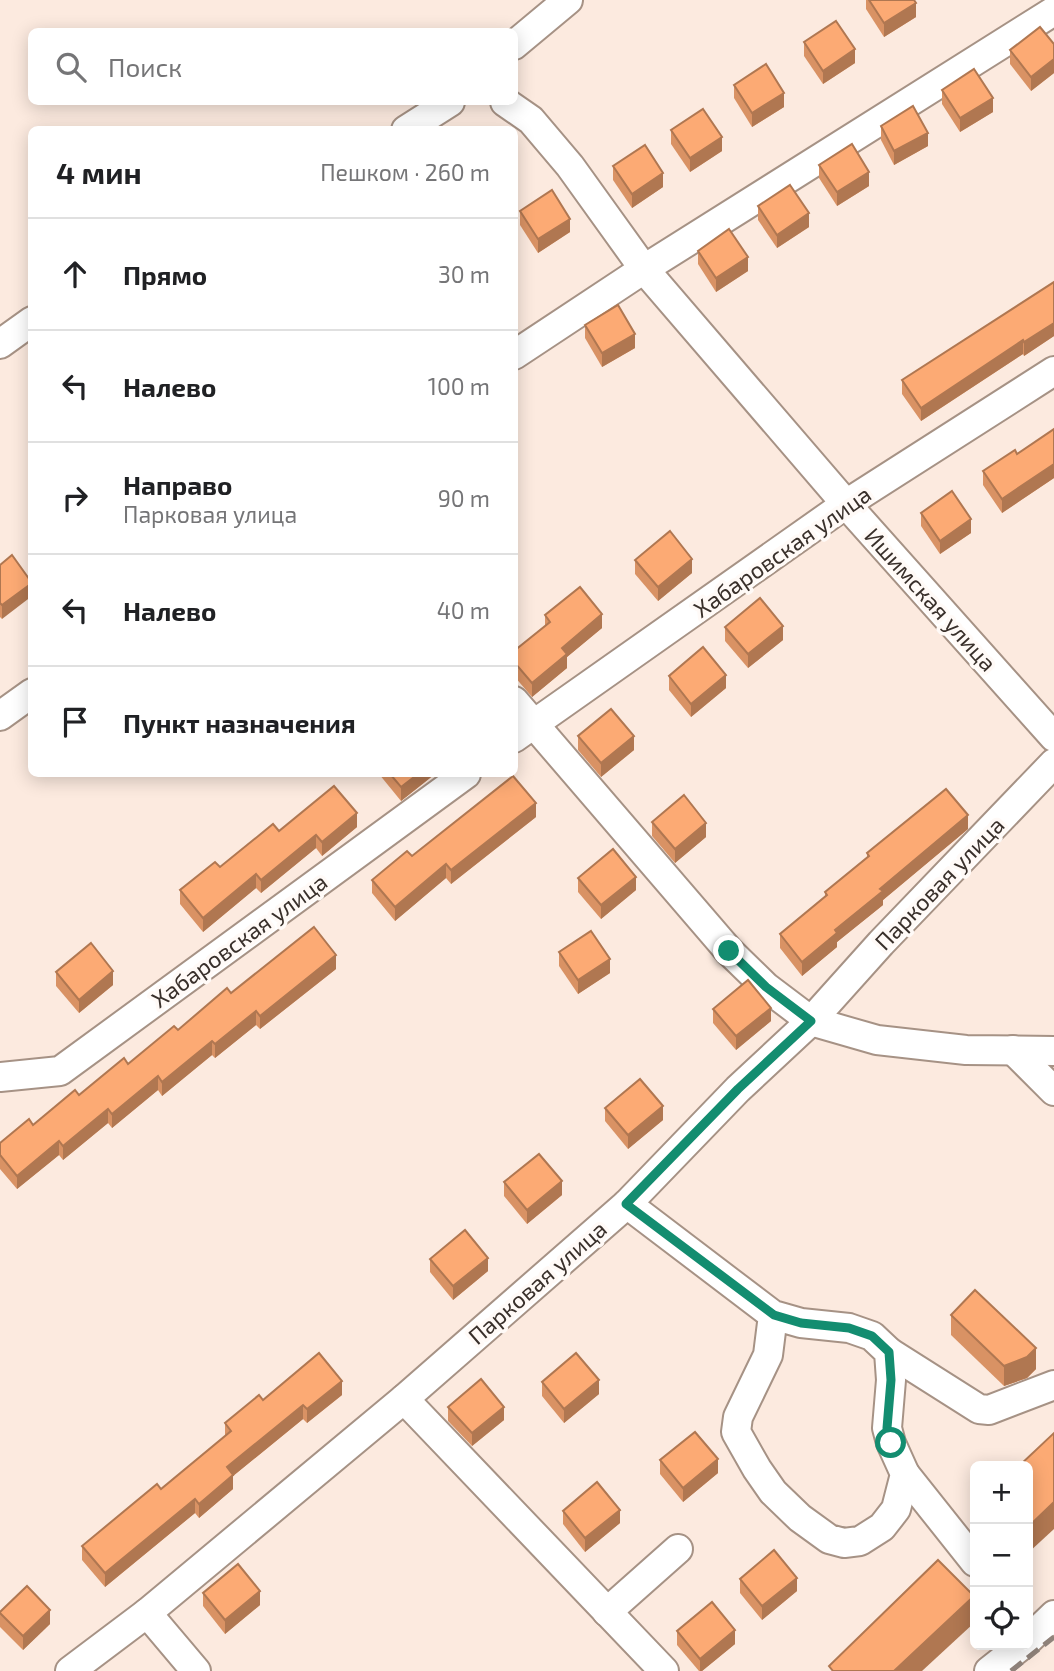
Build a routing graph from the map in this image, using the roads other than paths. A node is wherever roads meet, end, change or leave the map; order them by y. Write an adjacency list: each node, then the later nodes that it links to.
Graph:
1 (568, 0): 3 (street)
2 (1054, 11): 7 (street)
3 (518, 42)
4 (445, 105): 6 (street)
5 (509, 105): 7 (street, Ишимская улица)
6 (412, 126)
7 (644, 269): 10 (street); 12 (street, Ишимская улица)
8 (28, 324): 9 (street)
9 (0, 344)
10 (518, 352)
11 (1054, 371): 12 (street, Хабаровская улица)
12 (846, 504): 16 (street, Хабаровская улица); 17 (street, Ишимская улица)
13 (28, 697): 15 (street)
14 (518, 713): 16 (street)
15 (0, 716)
16 (524, 731): 20 (street)
17 (1054, 737)
18 (1054, 763): 20 (street, Парковая улица)
19 (462, 777): 23 (street, Хабаровская улица)
20 (811, 1021): 21 (street); 25 (street, Парковая улица)
21 (1013, 1050): 22 (street); 24 (street)
22 (1054, 1051)
23 (0, 1077)
24 (1054, 1091)
25 (626, 1204): 26 (street); 29 (street, Парковая улица)
26 (774, 1315): 27 (street); 30 (street)
27 (889, 1352): 28 (street); 30 (street)
28 (1054, 1385)
29 (404, 1399): 33 (street); 34 (street, Парковая улица)
30 (905, 1474): 32 (street)
31 (678, 1549): 33 (street)
32 (970, 1556)
33 (607, 1612): 40 (street)
34 (147, 1613): 38 (street, Парковая улица); 39 (street)
35 (1054, 1615): 36 (street)
36 (1033, 1633)
37 (1013, 1650): 41 (street)
38 (70, 1671)
39 (197, 1671)
40 (664, 1671)
41 (989, 1671)

